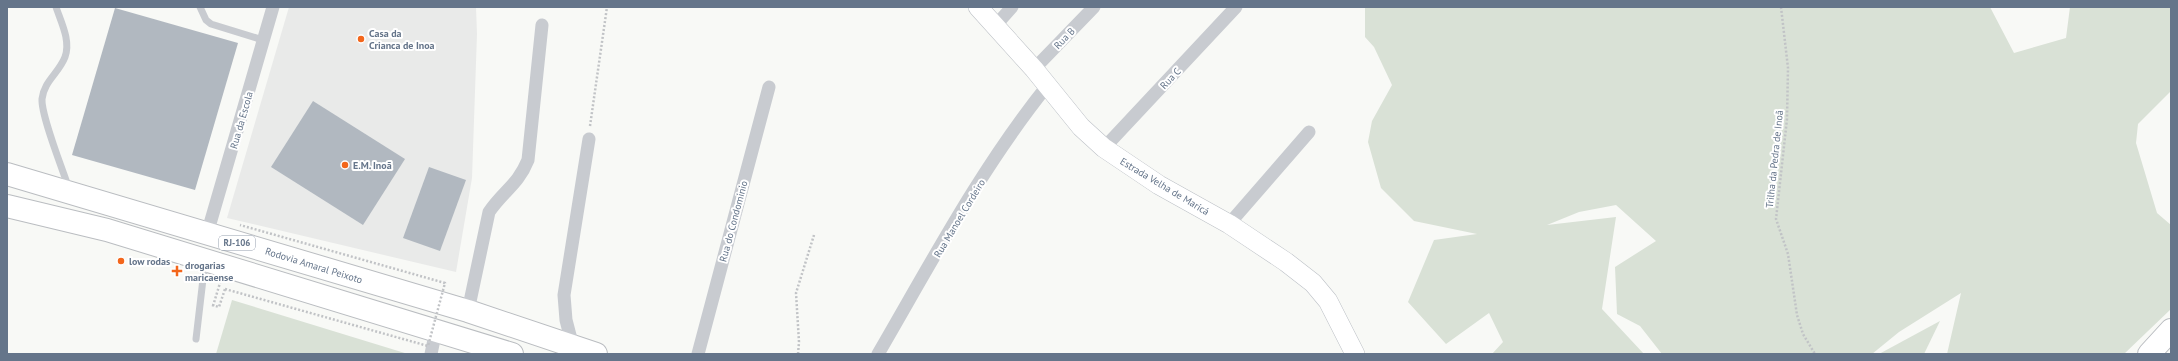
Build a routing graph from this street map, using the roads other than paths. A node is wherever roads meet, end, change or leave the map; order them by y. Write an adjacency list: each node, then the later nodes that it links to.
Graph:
1 (56, 7): 18 (lane)
2 (200, 7): 10 (lane)
3 (273, 7): 10 (street, Rua da Escola)
4 (978, 7): 9 (street, Estrada Velha de Maricá)
5 (1012, 7): 9 (street)
6 (1094, 7): 11 (street, Rua B)
7 (1236, 7): 16 (street, Rua C)
8 (542, 25): 23 (street)
9 (996, 25): 11 (street, Estrada Velha de Maricá)
10 (263, 40): 21 (street, Rua da Escola)
11 (1034, 69): 12 (street, Estrada Velha de Maricá)
12 (1047, 86): 16 (street, Estrada Velha de Maricá); 32 (street, Rua Manoel Cordeiro)
13 (769, 87): 31 (street, Rua do Condominio)
14 (1309, 132): 20 (street)
15 (589, 139): 27 (street)
16 (1104, 148): 20 (street, Estrada Velha de Maricá)
17 (7, 174): 18 (highway, Rodovia Amaral Peixoto / RJ-106)
18 (71, 193): 21 (highway, Rodovia Amaral Peixoto / RJ-106)
19 (7, 206): 22 (highway)
20 (1229, 224): 33 (street, Estrada Velha de Maricá)
21 (207, 234): 23 (highway, Rodovia Amaral Peixoto / RJ-106)
22 (215, 262): 24 (highway); 26 (lane)
23 (468, 311): 27 (highway, Rodovia Amaral Peixoto / RJ-106)
24 (436, 330): 28 (street); 29 (highway)
25 (2171, 330): 34 (highway)
26 (196, 339)
27 (573, 347): 30 (highway, Rodovia Amaral Peixoto / RJ-106)
28 (431, 354)
29 (512, 354)
30 (596, 354)
31 (698, 354)
32 (878, 354)
33 (1355, 354)
34 (2149, 354)

